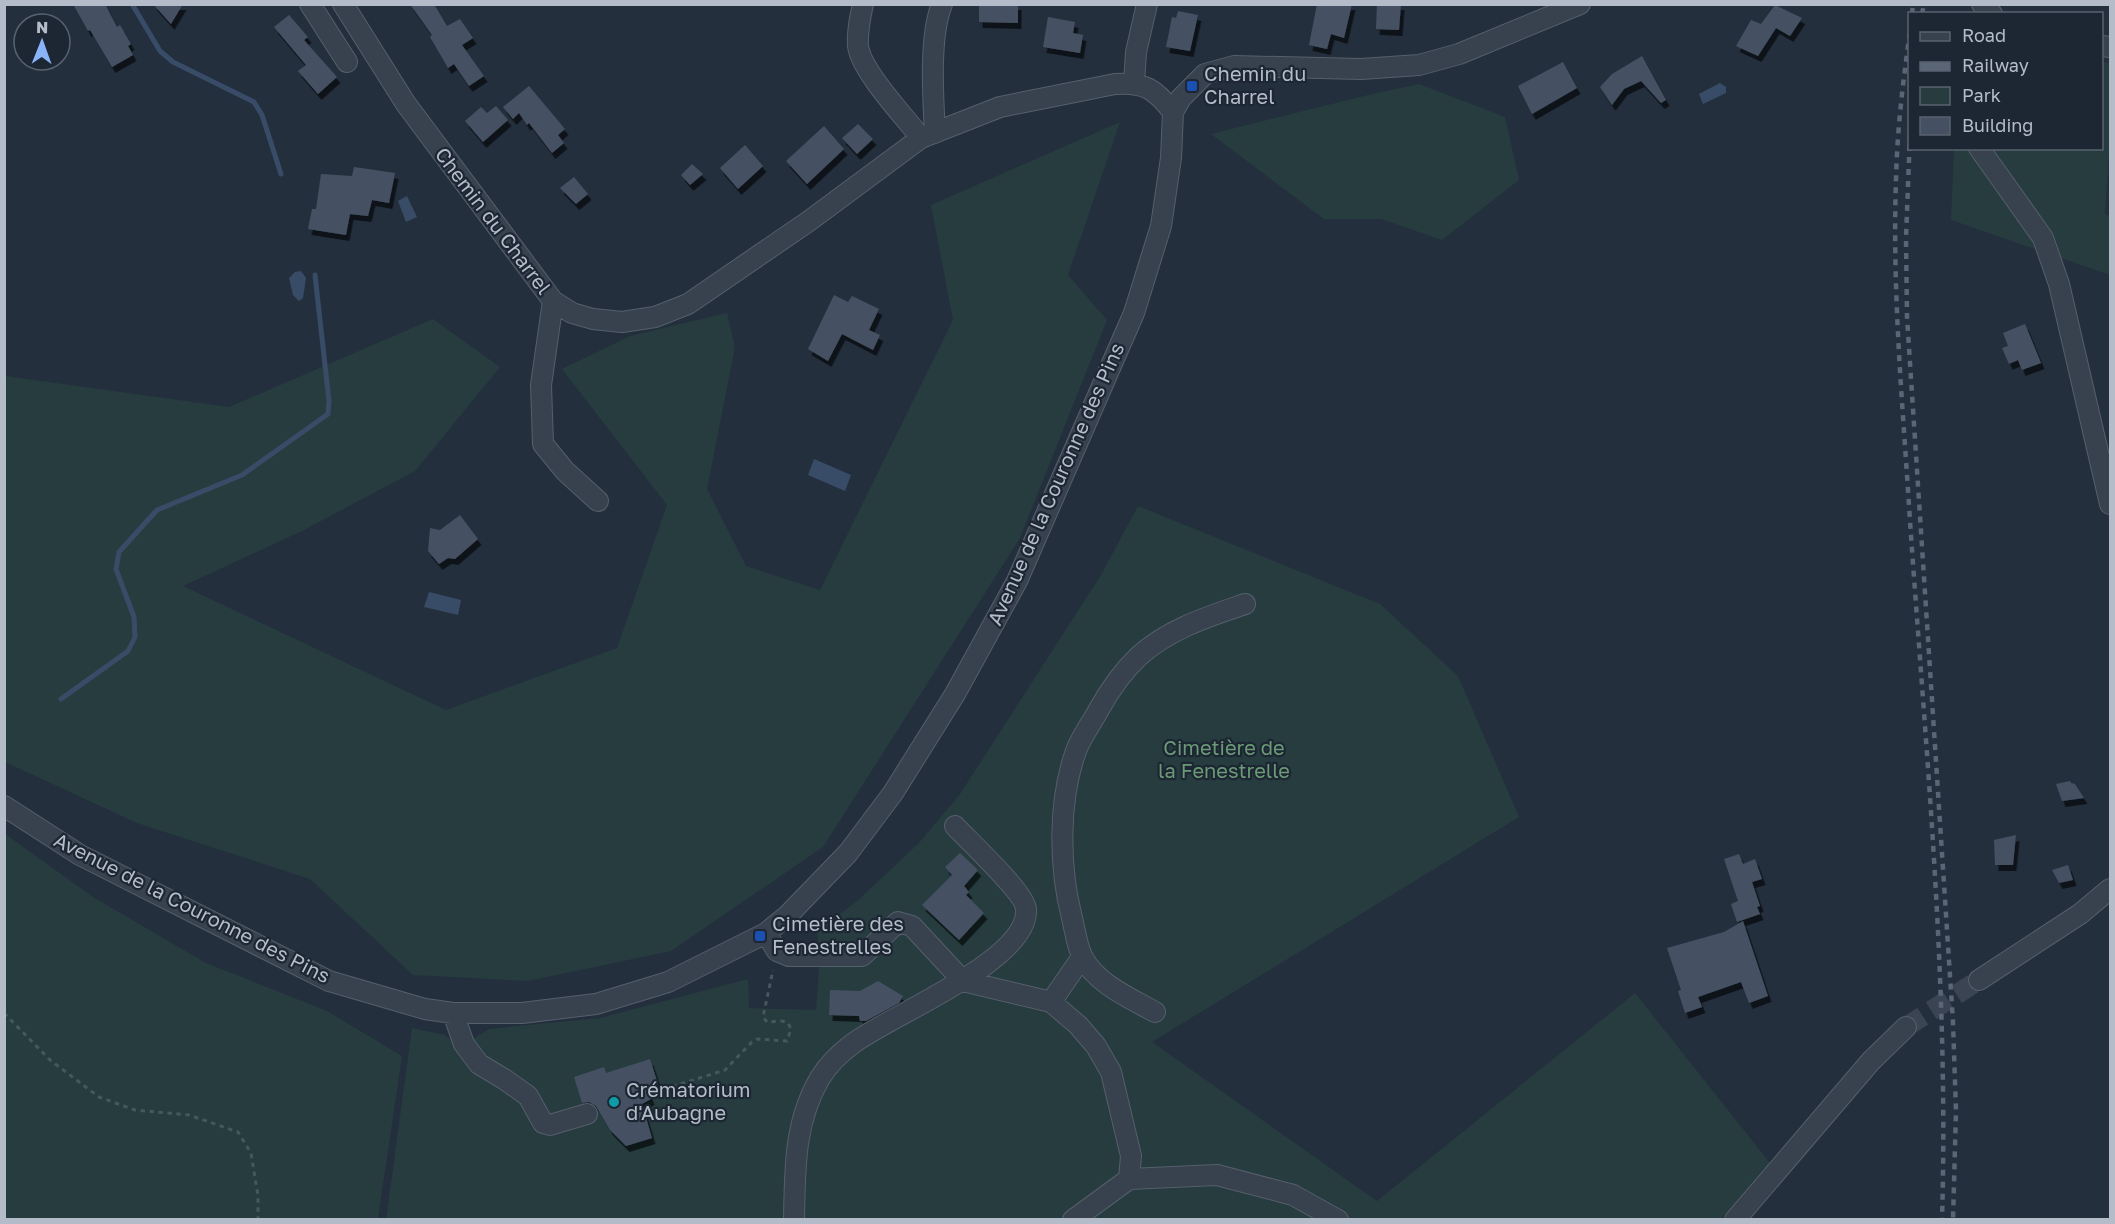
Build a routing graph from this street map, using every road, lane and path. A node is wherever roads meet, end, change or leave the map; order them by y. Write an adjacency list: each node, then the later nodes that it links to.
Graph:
1 (310, 4): 7 (street)
2 (343, 4): 12 (street, Chemin du Charrel)
3 (862, 4): 10 (street)
4 (942, 4): 10 (street)
5 (1147, 4): 8 (street)
6 (1580, 4): 9 (street)
7 (347, 62)
8 (1134, 83): 9 (street); 10 (street, Chemin du Charrel)
9 (1173, 112): 19 (street, Avenue de la Couronne des Pins)
10 (928, 136): 12 (street, Chemin du Charrel)
11 (1980, 150): 14 (street)
12 (553, 301): 13 (street)
13 (598, 501)
14 (2110, 504)
15 (1245, 604): 21 (street)
16 (4, 806): 27 (street, Avenue de la Couronne des Pins)
17 (955, 826): 23 (street)
18 (2110, 889): 22 (street)
19 (766, 933): 20 (street); 27 (street, Avenue de la Couronne des Pins)
20 (777, 951): 23 (street); 29 (path)
21 (1082, 957): 24 (street); 25 (street)
22 (1979, 980)
23 (963, 981): 24 (street); 33 (street)
24 (1051, 1002): 31 (street)
25 (1155, 1012)
26 (4, 1013): 32 (path)
27 (453, 1013): 30 (street)
28 (1906, 1028): 36 (street)
29 (655, 1092)
30 (587, 1114)
31 (1129, 1179): 34 (street); 35 (street)
32 (258, 1220)
33 (794, 1220)
34 (1073, 1220)
35 (1338, 1220)
36 (1735, 1220)

